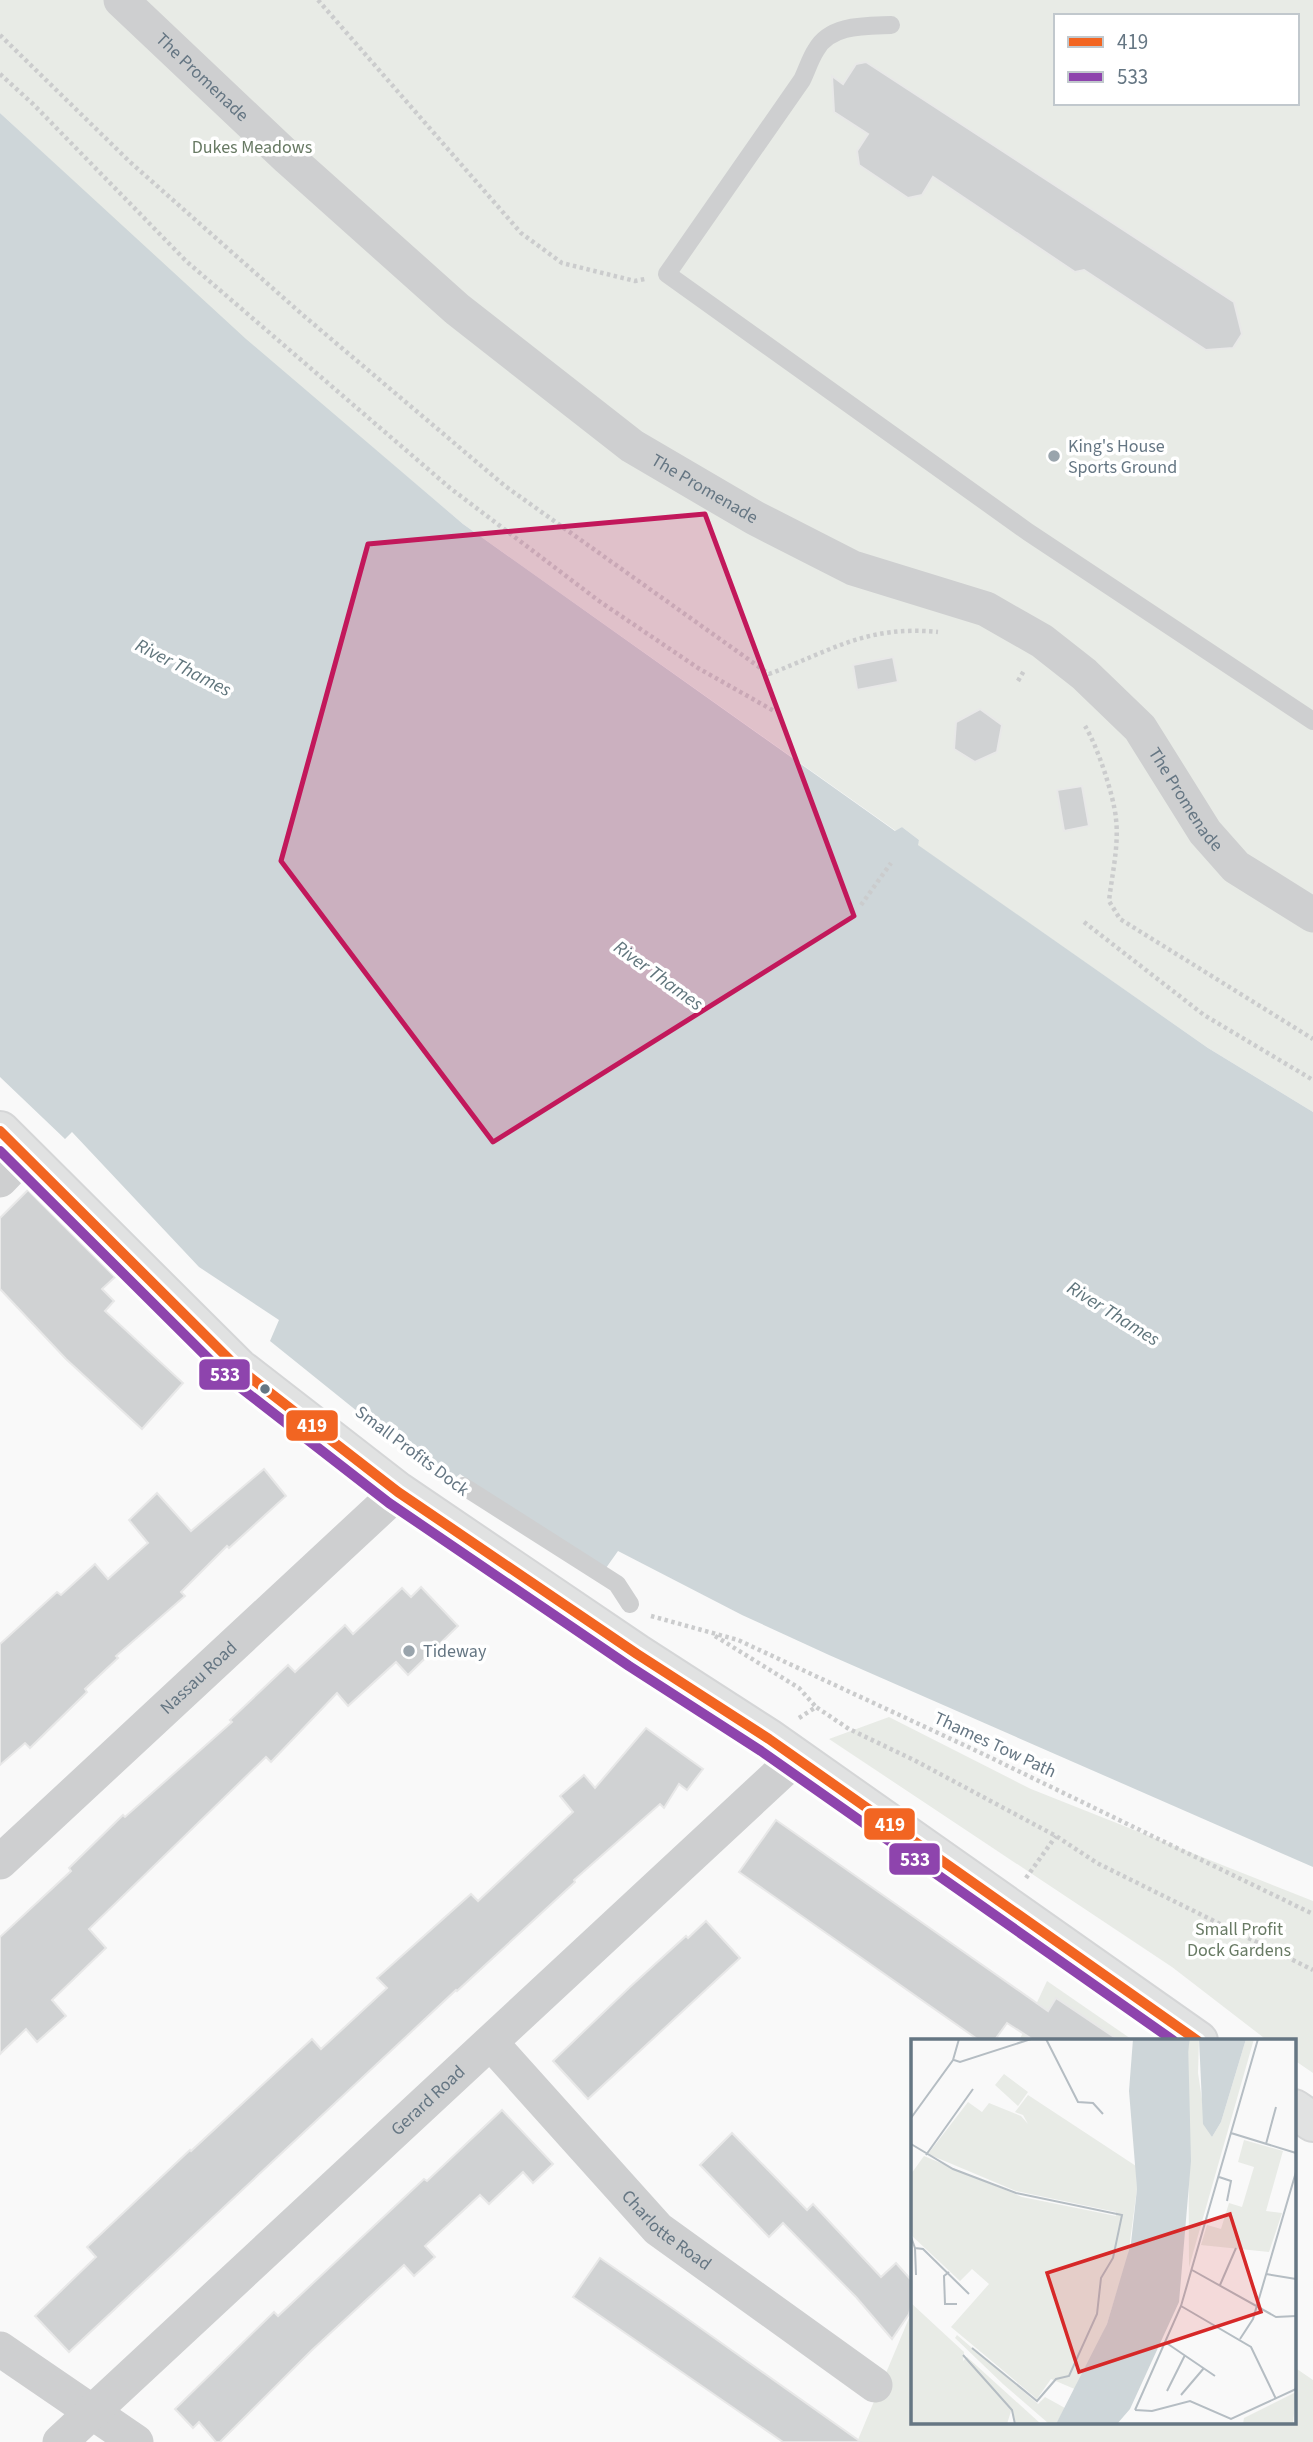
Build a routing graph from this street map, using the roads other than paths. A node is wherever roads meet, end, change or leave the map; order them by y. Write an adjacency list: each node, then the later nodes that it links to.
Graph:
1 (121, 0): 4 (street, The Promenade)
2 (891, 25): 3 (lane)
3 (1313, 721)
4 (1313, 915)
5 (8, 1155): 7 (main road)
6 (463, 1486): 8 (lane)
7 (398, 1492): 9 (main road); 10 (street, Nassau Road)
8 (629, 1604)
9 (782, 1749): 11 (main road); 12 (street, Gerard Road)
10 (0, 1862)
11 (1195, 2039)
12 (491, 2043): 16 (street, Charlotte Road); 17 (street, Gerard Road)
13 (1296, 2110): 14 (main road)
14 (1313, 2122)
15 (0, 2349): 17 (street)
16 (874, 2385)
17 (92, 2413): 18 (street, Gerard Road); 19 (street)
18 (60, 2442)
19 (136, 2442)

